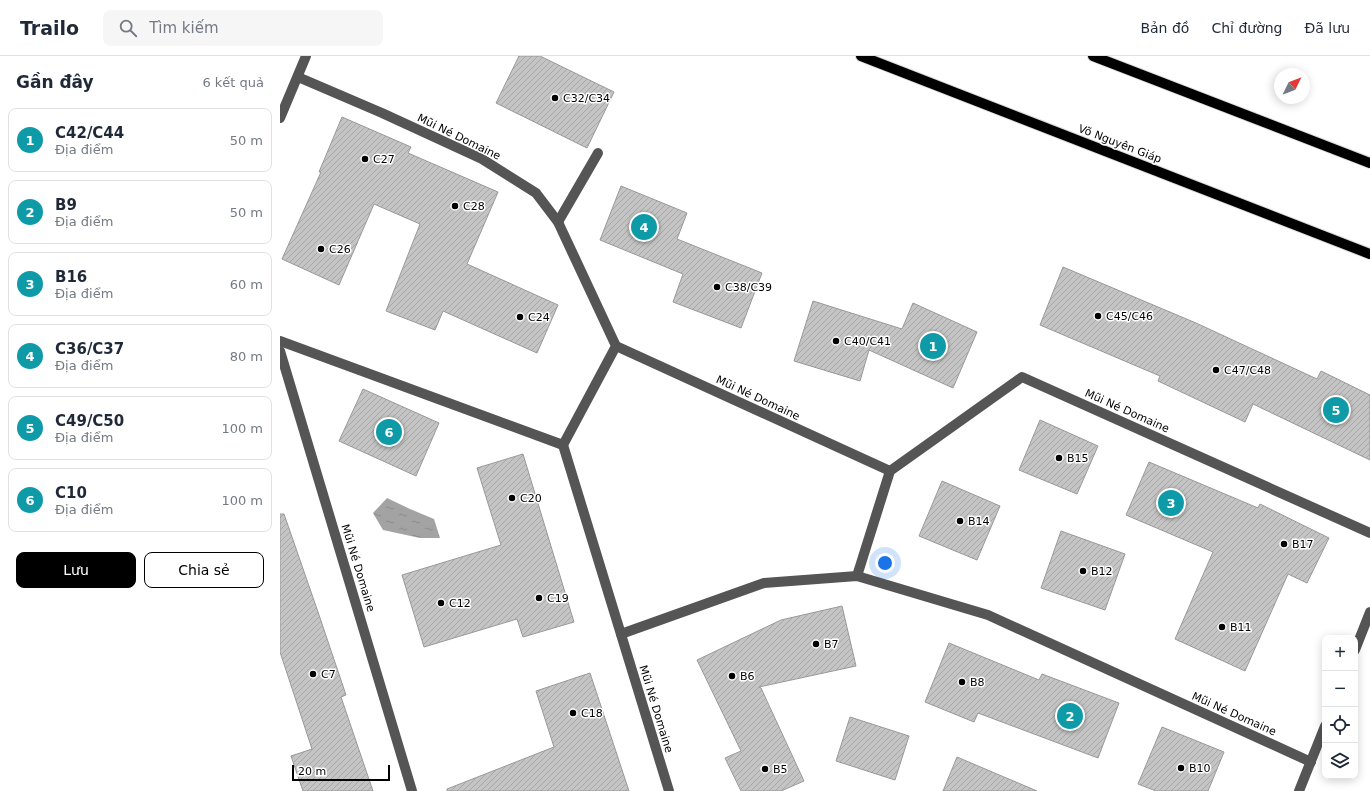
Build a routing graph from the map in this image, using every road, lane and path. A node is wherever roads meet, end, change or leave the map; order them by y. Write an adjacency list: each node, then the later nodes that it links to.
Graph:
1 (306, 56): 4 (street)
2 (861, 56): 9 (main road, Võ Nguyên Giáp)
3 (1093, 56): 7 (main road)
4 (298, 77): 5 (street); 8 (street, Mũi Né Domaine)
5 (280, 118)
6 (598, 153): 8 (street)
7 (1370, 163)
8 (558, 222): 11 (street, Mũi Né Domaine)
9 (1370, 254)
10 (280, 341): 13 (street)
11 (616, 346): 13 (street); 14 (street, Mũi Né Domaine)
12 (280, 351): 22 (street, Mũi Né Domaine)
13 (562, 445): 18 (street, Mũi Né Domaine)
14 (890, 471): 15 (street, Mũi Né Domaine); 16 (street)
15 (1370, 533)
16 (857, 576): 18 (street, Mũi Né Domaine); 21 (street, Mũi Né Domaine)
17 (1370, 612): 19 (street)
18 (621, 634): 23 (street, Mũi Né Domaine)
19 (1358, 642)
20 (1322, 734): 21 (street)
21 (1311, 762): 24 (street)
22 (412, 791)
23 (669, 791)
24 (1299, 791)

